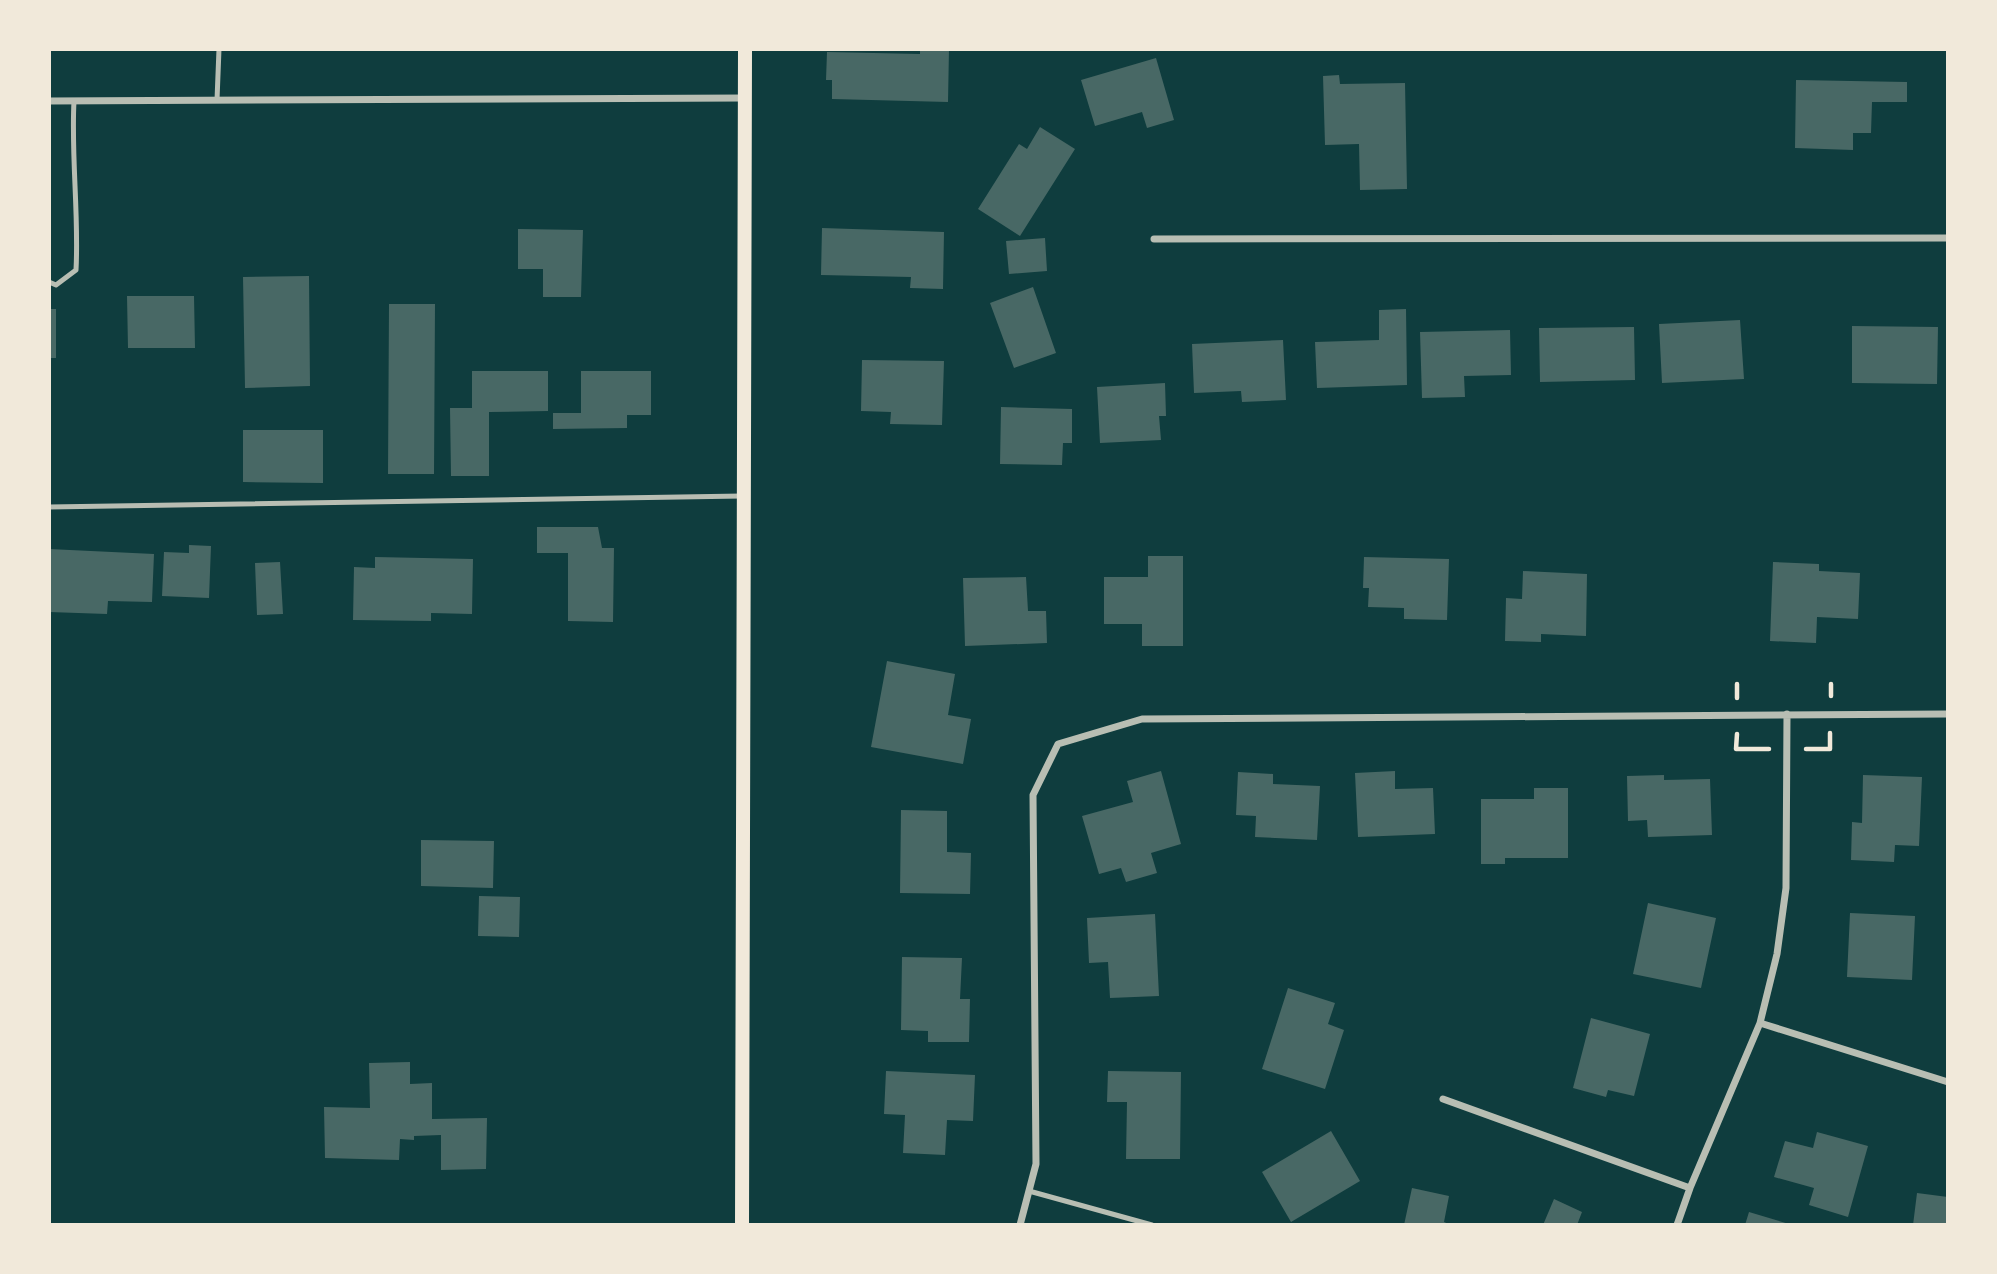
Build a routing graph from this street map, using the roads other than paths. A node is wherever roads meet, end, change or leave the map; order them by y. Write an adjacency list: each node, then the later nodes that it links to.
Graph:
1 (219, 49): 5 (lane)
2 (745, 49): 3 (main road)
3 (745, 98): 5 (street); 10 (main road)
4 (74, 100): 5 (street); 6 (street); 9 (lane)
5 (217, 100)
6 (49, 101)
7 (1948, 238): 8 (street)
8 (1154, 239)
9 (49, 282)
10 (744, 496): 11 (lane); 19 (main road)
11 (49, 507)
12 (1787, 714): 13 (street); 14 (street); 18 (street)
13 (1948, 714)
14 (1760, 1023): 15 (street); 17 (street)
15 (1948, 1082)
16 (1443, 1099): 17 (street)
17 (1690, 1188): 22 (street)
18 (1029, 1191): 20 (street); 21 (lane)
19 (742, 1225)
20 (1020, 1225)
21 (1152, 1225)
22 (1676, 1225)

